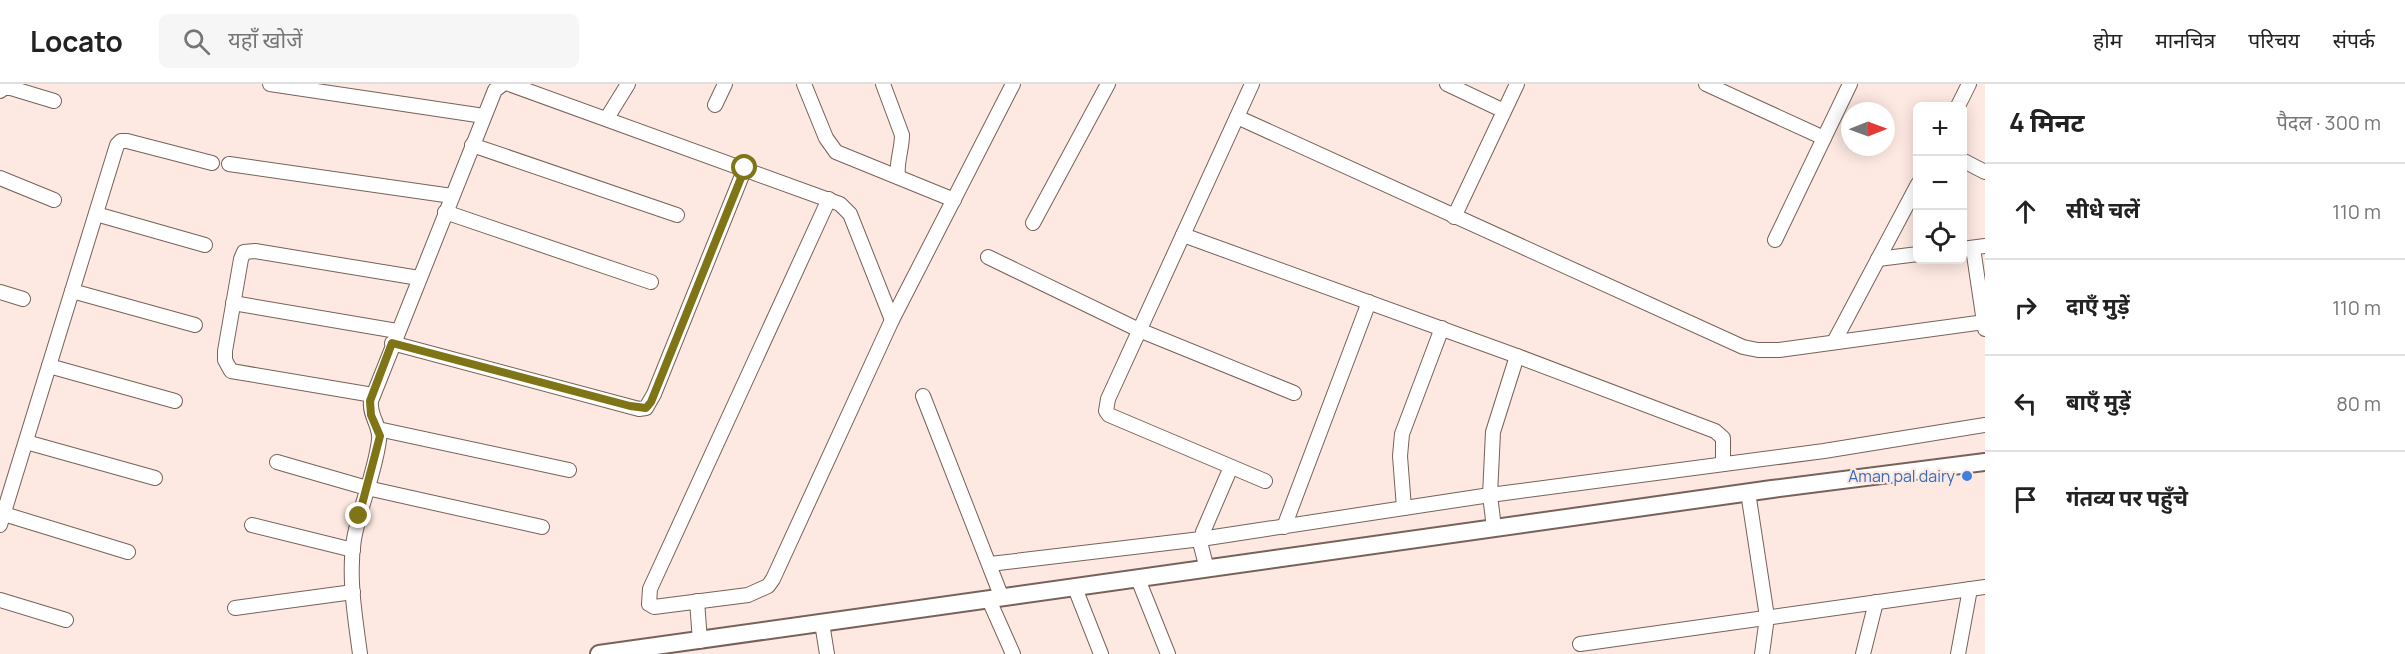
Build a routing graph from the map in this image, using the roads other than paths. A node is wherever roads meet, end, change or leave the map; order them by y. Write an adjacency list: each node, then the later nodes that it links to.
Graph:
1 (270, 84): 20 (street)
2 (503, 84): 20 (street); 22 (street)
3 (628, 84): 22 (street)
4 (725, 84): 18 (street)
5 (804, 84): 30 (street)
6 (1013, 84): 36 (street)
7 (1108, 84): 41 (street)
8 (1252, 84): 21 (street)
9 (1447, 84): 19 (street)
10 (1517, 84): 19 (street)
11 (1706, 84): 23 (street)
12 (1850, 84): 23 (street)
13 (1970, 84): 17 (street)
14 (886, 85): 30 (street)
15 (0, 91): 16 (street)
16 (54, 101)
17 (1960, 102)
18 (715, 105)
19 (1504, 111): 40 (street)
20 (484, 116): 24 (street)
21 (1237, 117): 40 (street); 42 (street)
22 (607, 118): 28 (street)
23 (1824, 138): 43 (street)
24 (472, 145): 33 (street); 39 (street)
25 (1967, 163): 29 (street)
26 (212, 164): 38 (street)
27 (229, 164): 33 (street)
28 (745, 168): 34 (street); 61 (street)
29 (1985, 172)
30 (898, 177): 36 (street)
31 (0, 178): 35 (street)
32 (1913, 192): 48 (street)
33 (452, 196): 37 (street)
34 (829, 199): 56 (street); 101 (street)
35 (54, 200)
36 (954, 200): 56 (street)
37 (445, 212): 49 (street); 50 (street)
38 (96, 214): 44 (street); 51 (street)
39 (676, 215)
40 (1454, 217): 62 (street)
41 (1033, 223)
42 (1183, 234): 54 (street); 60 (street)
43 (1775, 240)
44 (205, 245)
45 (1974, 248): 58 (street)
46 (1913, 255): 48 (street)
47 (988, 257): 60 (street)
48 (1878, 259): 62 (street)
49 (419, 278): 55 (street); 61 (street)
50 (651, 282)
51 (72, 291): 57 (street); 64 (street)
52 (0, 292): 53 (street)
53 (23, 299)
54 (1369, 302): 59 (street); 86 (street)
55 (233, 303): 61 (street); 66 (street)
56 (892, 320): 101 (street)
57 (195, 325)
58 (1984, 325): 62 (street)
59 (1442, 328): 63 (street); 82 (street)
60 (1139, 330): 65 (street); 75 (street)
61 (395, 337): 66 (street)
62 (1834, 342)
63 (1517, 356): 74 (street); 81 (street)
64 (49, 366): 68 (street); 71 (street)
65 (1294, 393)
66 (372, 394): 70 (street)
67 (923, 396): 92 (street)
68 (175, 401)
69 (1985, 425): 74 (street)
70 (378, 429): 76 (street); 79 (street)
71 (26, 442): 77 (street); 83 (street)
72 (277, 462): 79 (street)
73 (1985, 462): 80 (street)
74 (1723, 464): 81 (street)
75 (1231, 467): 78 (street); 88 (street)
76 (569, 470)
77 (155, 478)
78 (1265, 481)
79 (367, 488): 87 (street); 89 (street)
80 (1748, 492): 84 (street); 103 (street)
81 (1490, 500): 82 (street); 84 (street)
82 (1404, 508): 86 (street)
83 (2, 519): 90 (street)
84 (1493, 524): 91 (street)
85 (252, 525): 89 (street)
86 (1284, 526): 88 (street)
87 (542, 527)
88 (1201, 542): 91 (street); 92 (street)
89 (353, 550): 97 (street)
90 (128, 552)
91 (1206, 565): 93 (street)
92 (992, 570): 98 (street)
93 (1138, 579): 95 (street); 113 (street)
94 (1985, 587): 96 (street)
95 (1075, 588): 98 (street); 112 (street)
96 (1970, 589): 100 (street); 116 (street)
97 (353, 592): 102 (street); 108 (street)
98 (997, 596): 105 (street); 111 (street)
99 (0, 600): 104 (street)
100 (1876, 602): 103 (street); 115 (street)
101 (697, 607): 106 (street)
102 (235, 608)
103 (1767, 617): 107 (street); 114 (street)
104 (66, 620)
105 (822, 623): 106 (street); 110 (street)
106 (696, 642): 109 (street)
107 (1580, 644)
108 (360, 654)
109 (599, 654)
110 (827, 654)
111 (1013, 654)
112 (1101, 654)
113 (1168, 654)
114 (1762, 654)
115 (1863, 654)
116 (1958, 654)

